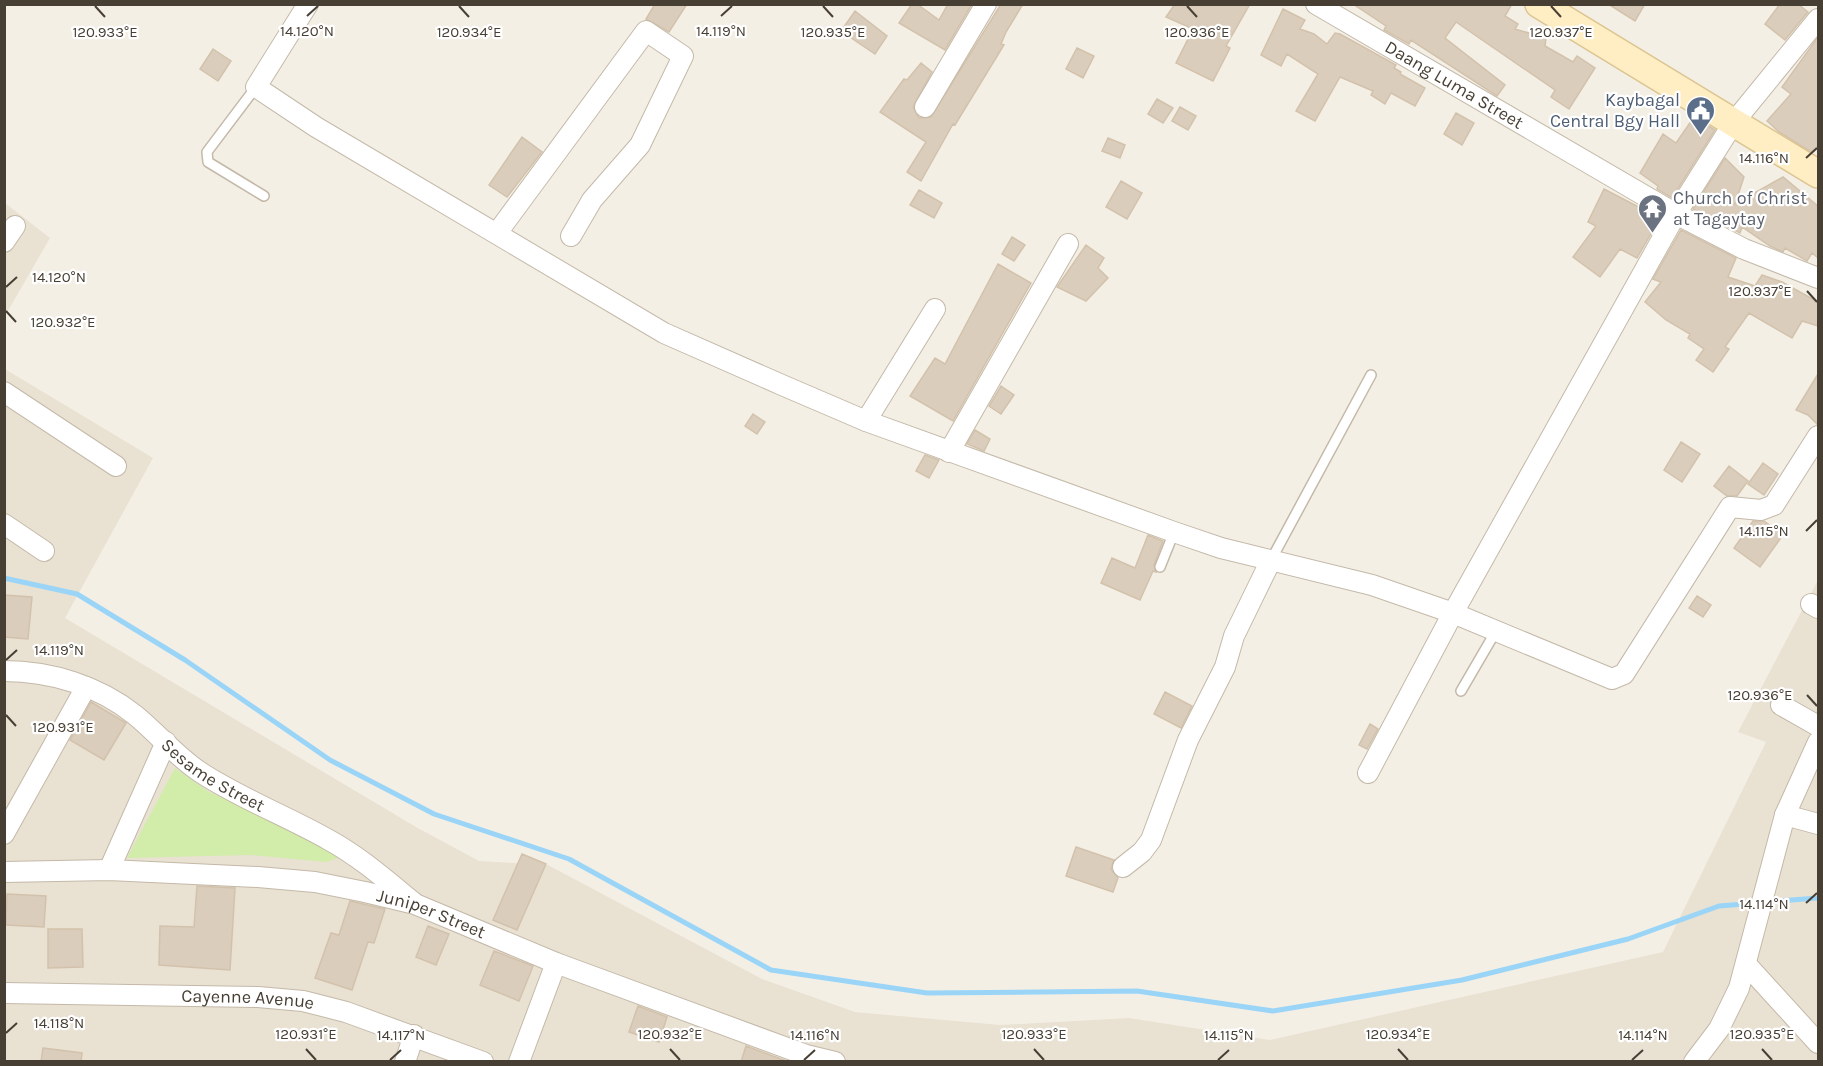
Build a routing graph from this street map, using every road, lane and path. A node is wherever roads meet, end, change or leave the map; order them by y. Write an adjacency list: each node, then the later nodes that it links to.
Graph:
1 (308, 4): 6 (street)
2 (986, 4): 7 (street)
3 (1316, 4): 11 (street, Daang Luma Street)
4 (1539, 4): 8 (main road)
5 (1818, 19): 8 (street)
6 (256, 87): 10 (lane); 12 (street)
7 (925, 107)
8 (1734, 122): 9 (main road); 11 (street)
9 (1818, 174)
10 (264, 196)
11 (1676, 214): 15 (street, Daang Luma Street); 28 (street)
12 (497, 233): 13 (street); 19 (street)
13 (571, 236)
14 (1068, 244): 21 (street)
15 (1818, 278)
16 (935, 309): 19 (street)
17 (1371, 375): 26 (lane)
18 (4, 392): 22 (street)
19 (866, 421): 21 (street)
20 (1818, 436): 29 (street)
21 (949, 452): 24 (street)
22 (116, 466)
23 (4, 524): 25 (street)
24 (1174, 532): 26 (street); 27 (lane)
25 (44, 550)
26 (1271, 560): 28 (street); 41 (street)
27 (1160, 567)
28 (1454, 613): 29 (street); 37 (street)
29 (1496, 631): 32 (lane)
30 (4, 671): 31 (street, Sesame Street)
31 (86, 687): 35 (street, Sesame Street); 40 (street)
32 (1461, 691)
33 (1781, 705): 34 (street)
34 (1818, 726)
35 (166, 742): 42 (street); 44 (street, Sesame Street)
36 (1818, 742): 38 (street)
37 (1368, 773)
38 (1785, 815): 39 (street); 46 (street)
39 (1818, 824)
40 (4, 834)
41 (1123, 867)
42 (109, 870): 43 (street, Juniper Street); 44 (street, Juniper Street)
43 (4, 872)
44 (415, 904): 45 (street, Juniper Street)
45 (556, 963): 52 (street); 53 (street, Juniper Street)
46 (1746, 964): 48 (street); 54 (street)
47 (4, 993): 49 (street, Cayenne Avenue)
48 (1814, 1030)
49 (414, 1035): 50 (street); 51 (street, Cayenne Avenue)
50 (405, 1062)
51 (483, 1062)
52 (519, 1062)
53 (835, 1062)
54 (1694, 1062)

